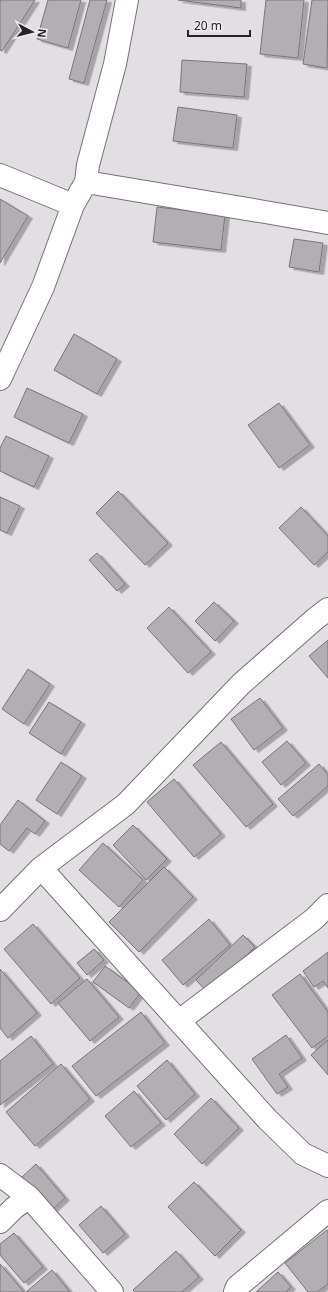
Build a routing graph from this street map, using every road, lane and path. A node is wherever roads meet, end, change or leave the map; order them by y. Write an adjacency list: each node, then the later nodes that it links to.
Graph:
1 (127, 0): 3 (street)
2 (0, 175): 4 (street)
3 (86, 182): 4 (street); 5 (street)
4 (73, 205): 6 (street)
5 (328, 224)
6 (0, 379)
7 (328, 609): 8 (street)
8 (41, 868): 10 (street); 11 (street)
9 (328, 905): 11 (street)
10 (0, 910)
11 (179, 1021): 12 (street)
12 (328, 1166)
13 (0, 1175): 14 (street)
14 (29, 1197): 16 (street); 17 (street)
15 (328, 1211): 18 (street)
16 (0, 1222)
17 (112, 1292)
18 (236, 1292)

